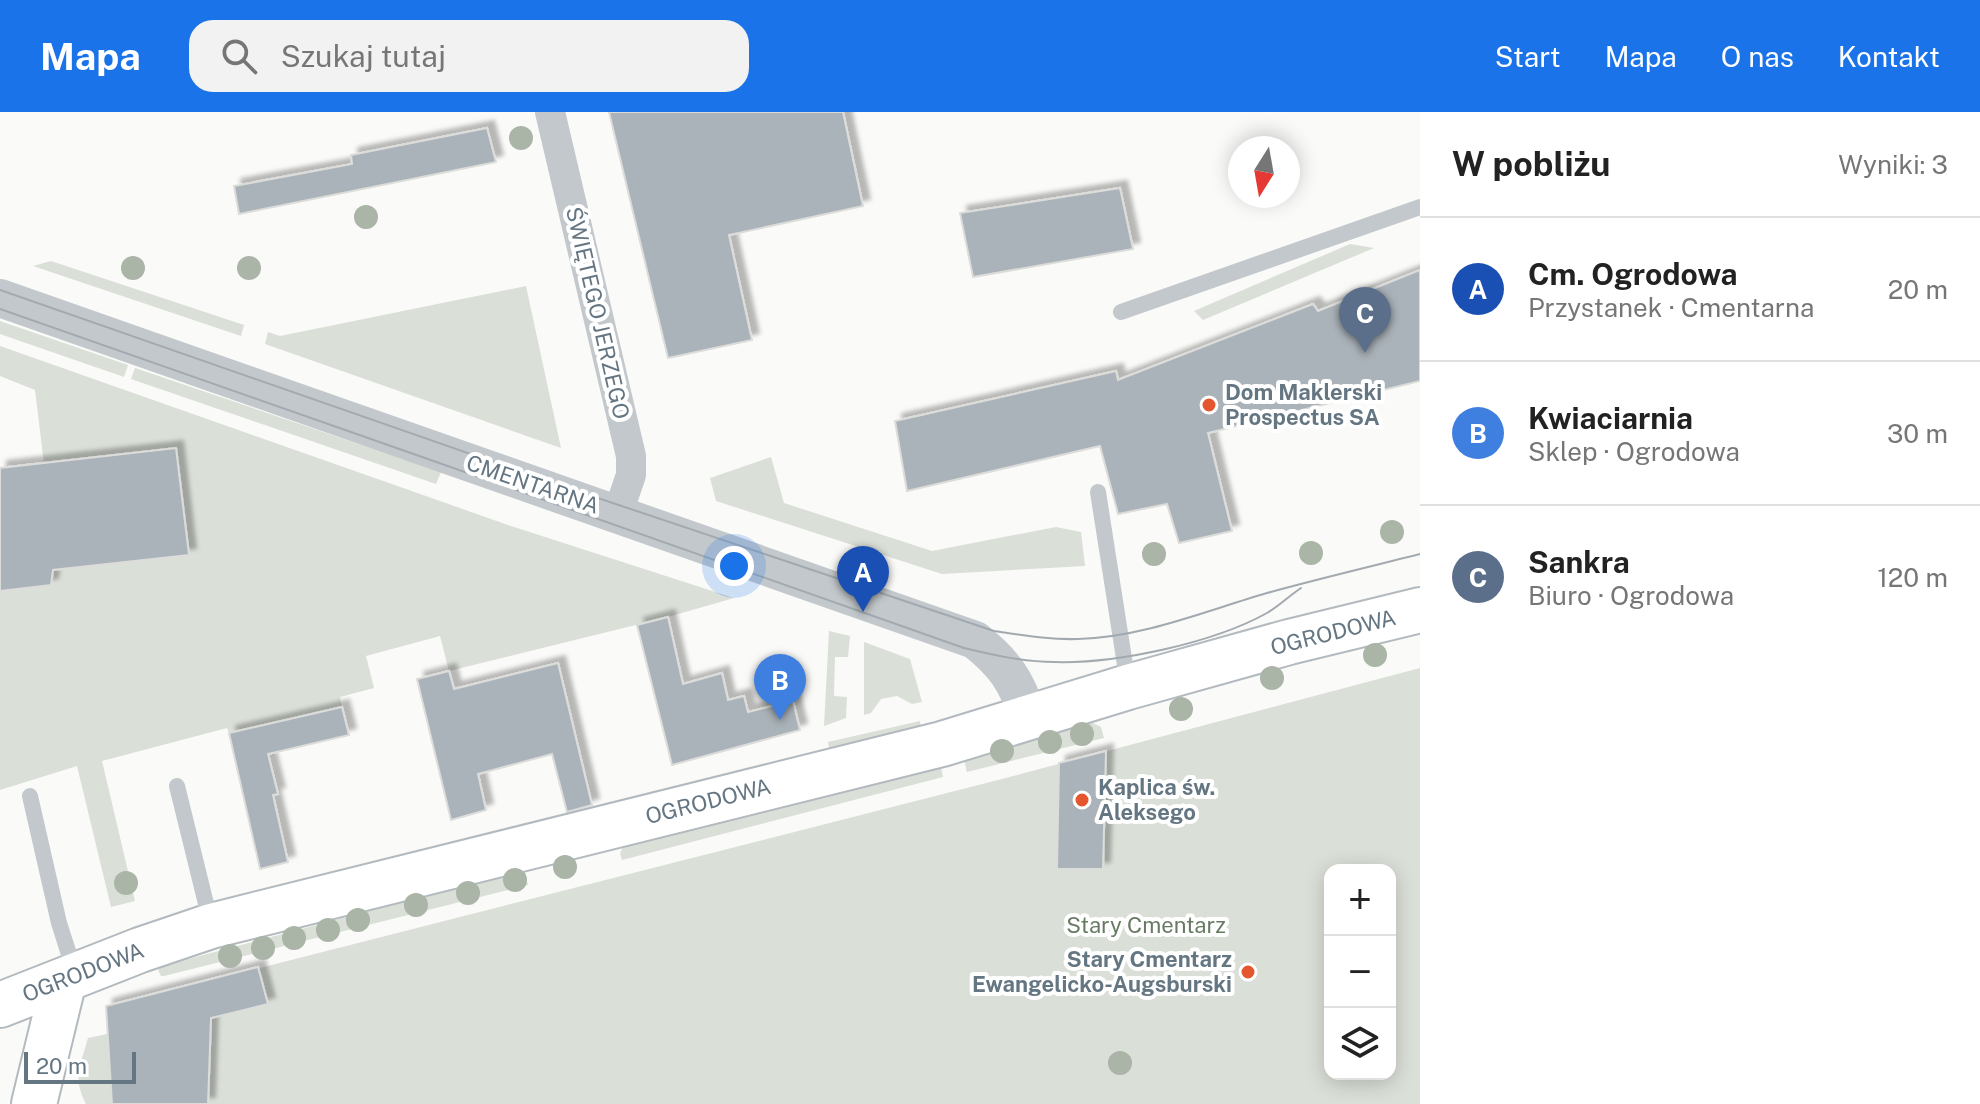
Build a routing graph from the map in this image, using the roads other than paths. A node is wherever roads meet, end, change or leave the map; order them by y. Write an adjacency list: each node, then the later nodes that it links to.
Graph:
1 (550, 112): 6 (street, ŚWIĘTEGO JERZEGO)
2 (1420, 207): 4 (lane)
3 (0, 298): 6 (street, CMENTARNA)
4 (1121, 312)
5 (1098, 492): 8 (lane)
6 (618, 513): 9 (street, CMENTARNA)
7 (1420, 610): 8 (main road, OGRODOWA)
8 (1128, 687): 9 (main road, OGRODOWA)
9 (1028, 717): 12 (main road, OGRODOWA)
10 (177, 786): 12 (lane)
11 (30, 796): 13 (lane)
12 (211, 926): 13 (main road, OGRODOWA)
13 (70, 978): 14 (main road, OGRODOWA); 15 (main road)
14 (0, 1005)
15 (34, 1104)

